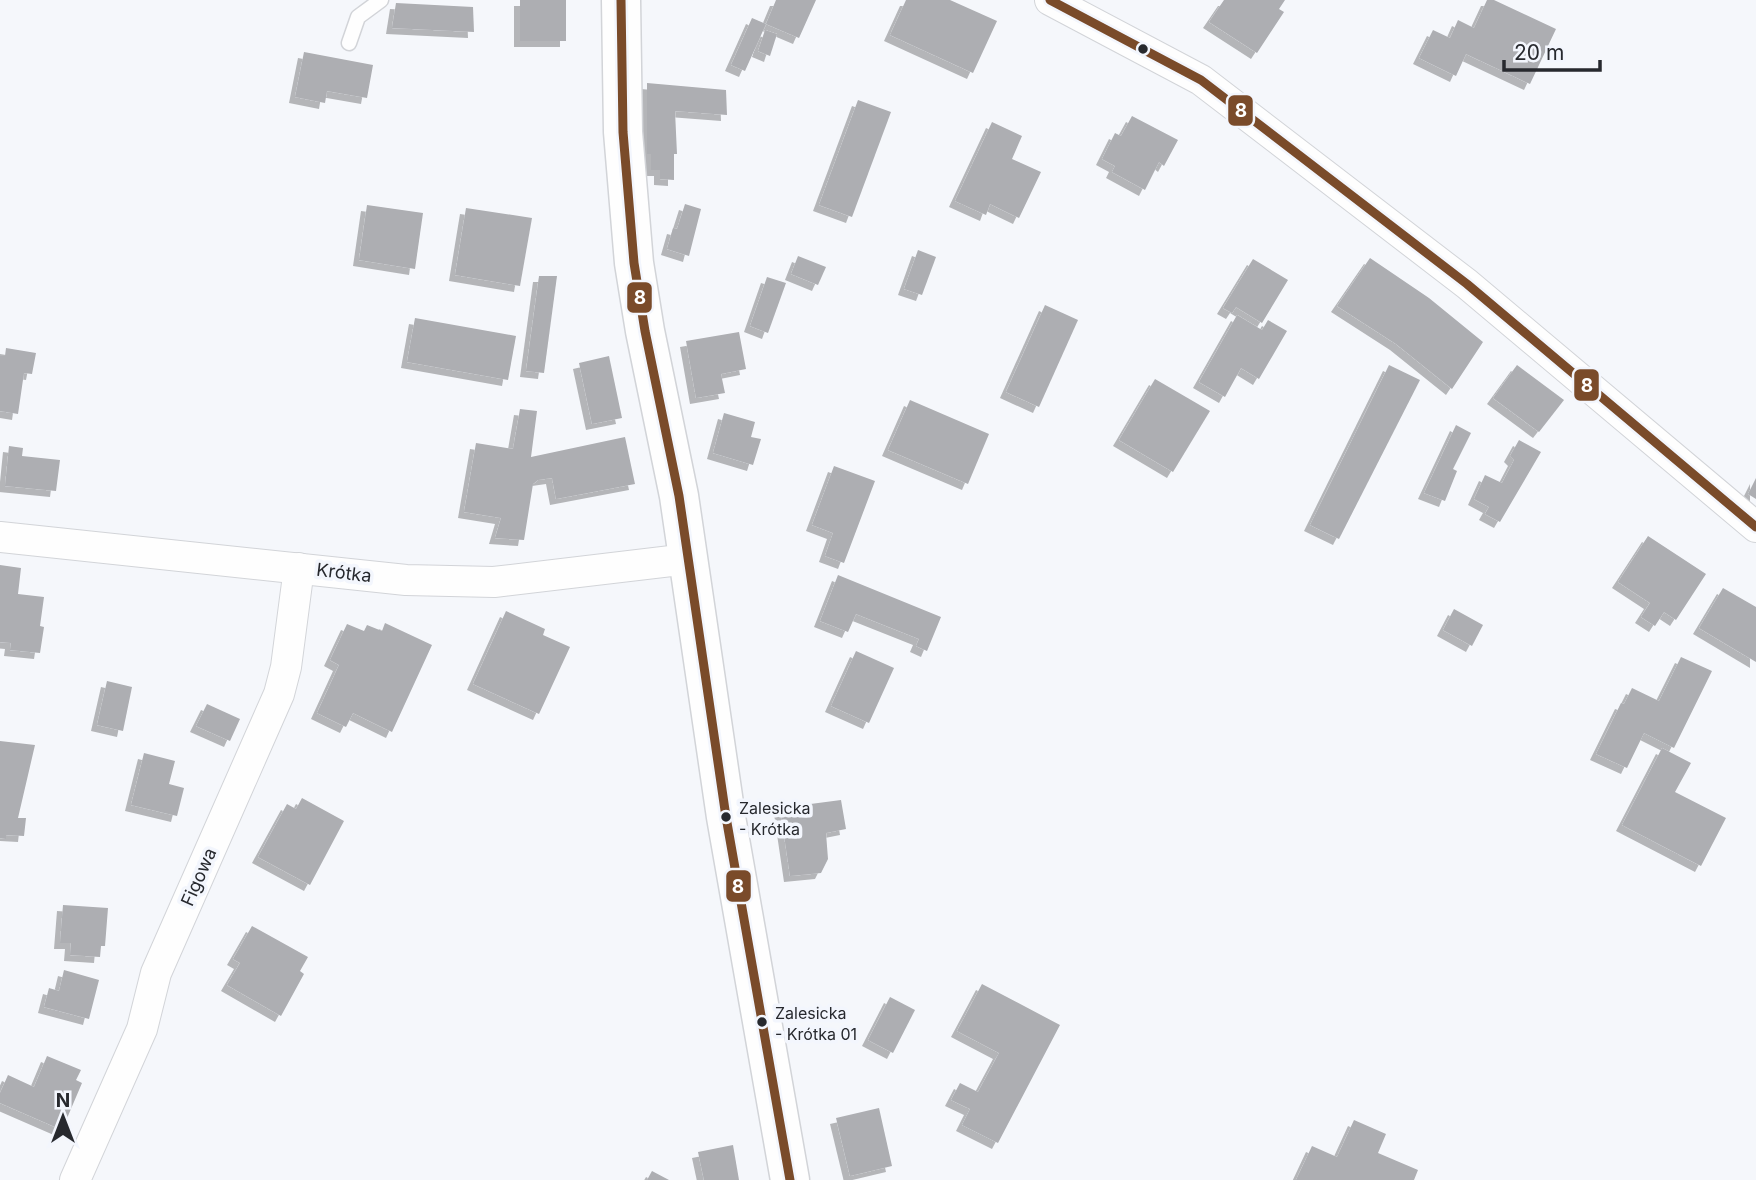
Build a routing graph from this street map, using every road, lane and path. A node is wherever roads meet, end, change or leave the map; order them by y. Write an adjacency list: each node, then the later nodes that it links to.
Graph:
1 (382, 0): 4 (lane)
2 (621, 0): 7 (street)
3 (1049, 0): 5 (street)
4 (349, 43)
5 (1756, 527)
6 (0, 537): 8 (street, Krótka)
7 (688, 559): 8 (street, Krótka); 10 (street)
8 (299, 568): 9 (street, Figowa)
9 (75, 1180)
10 (790, 1180)

